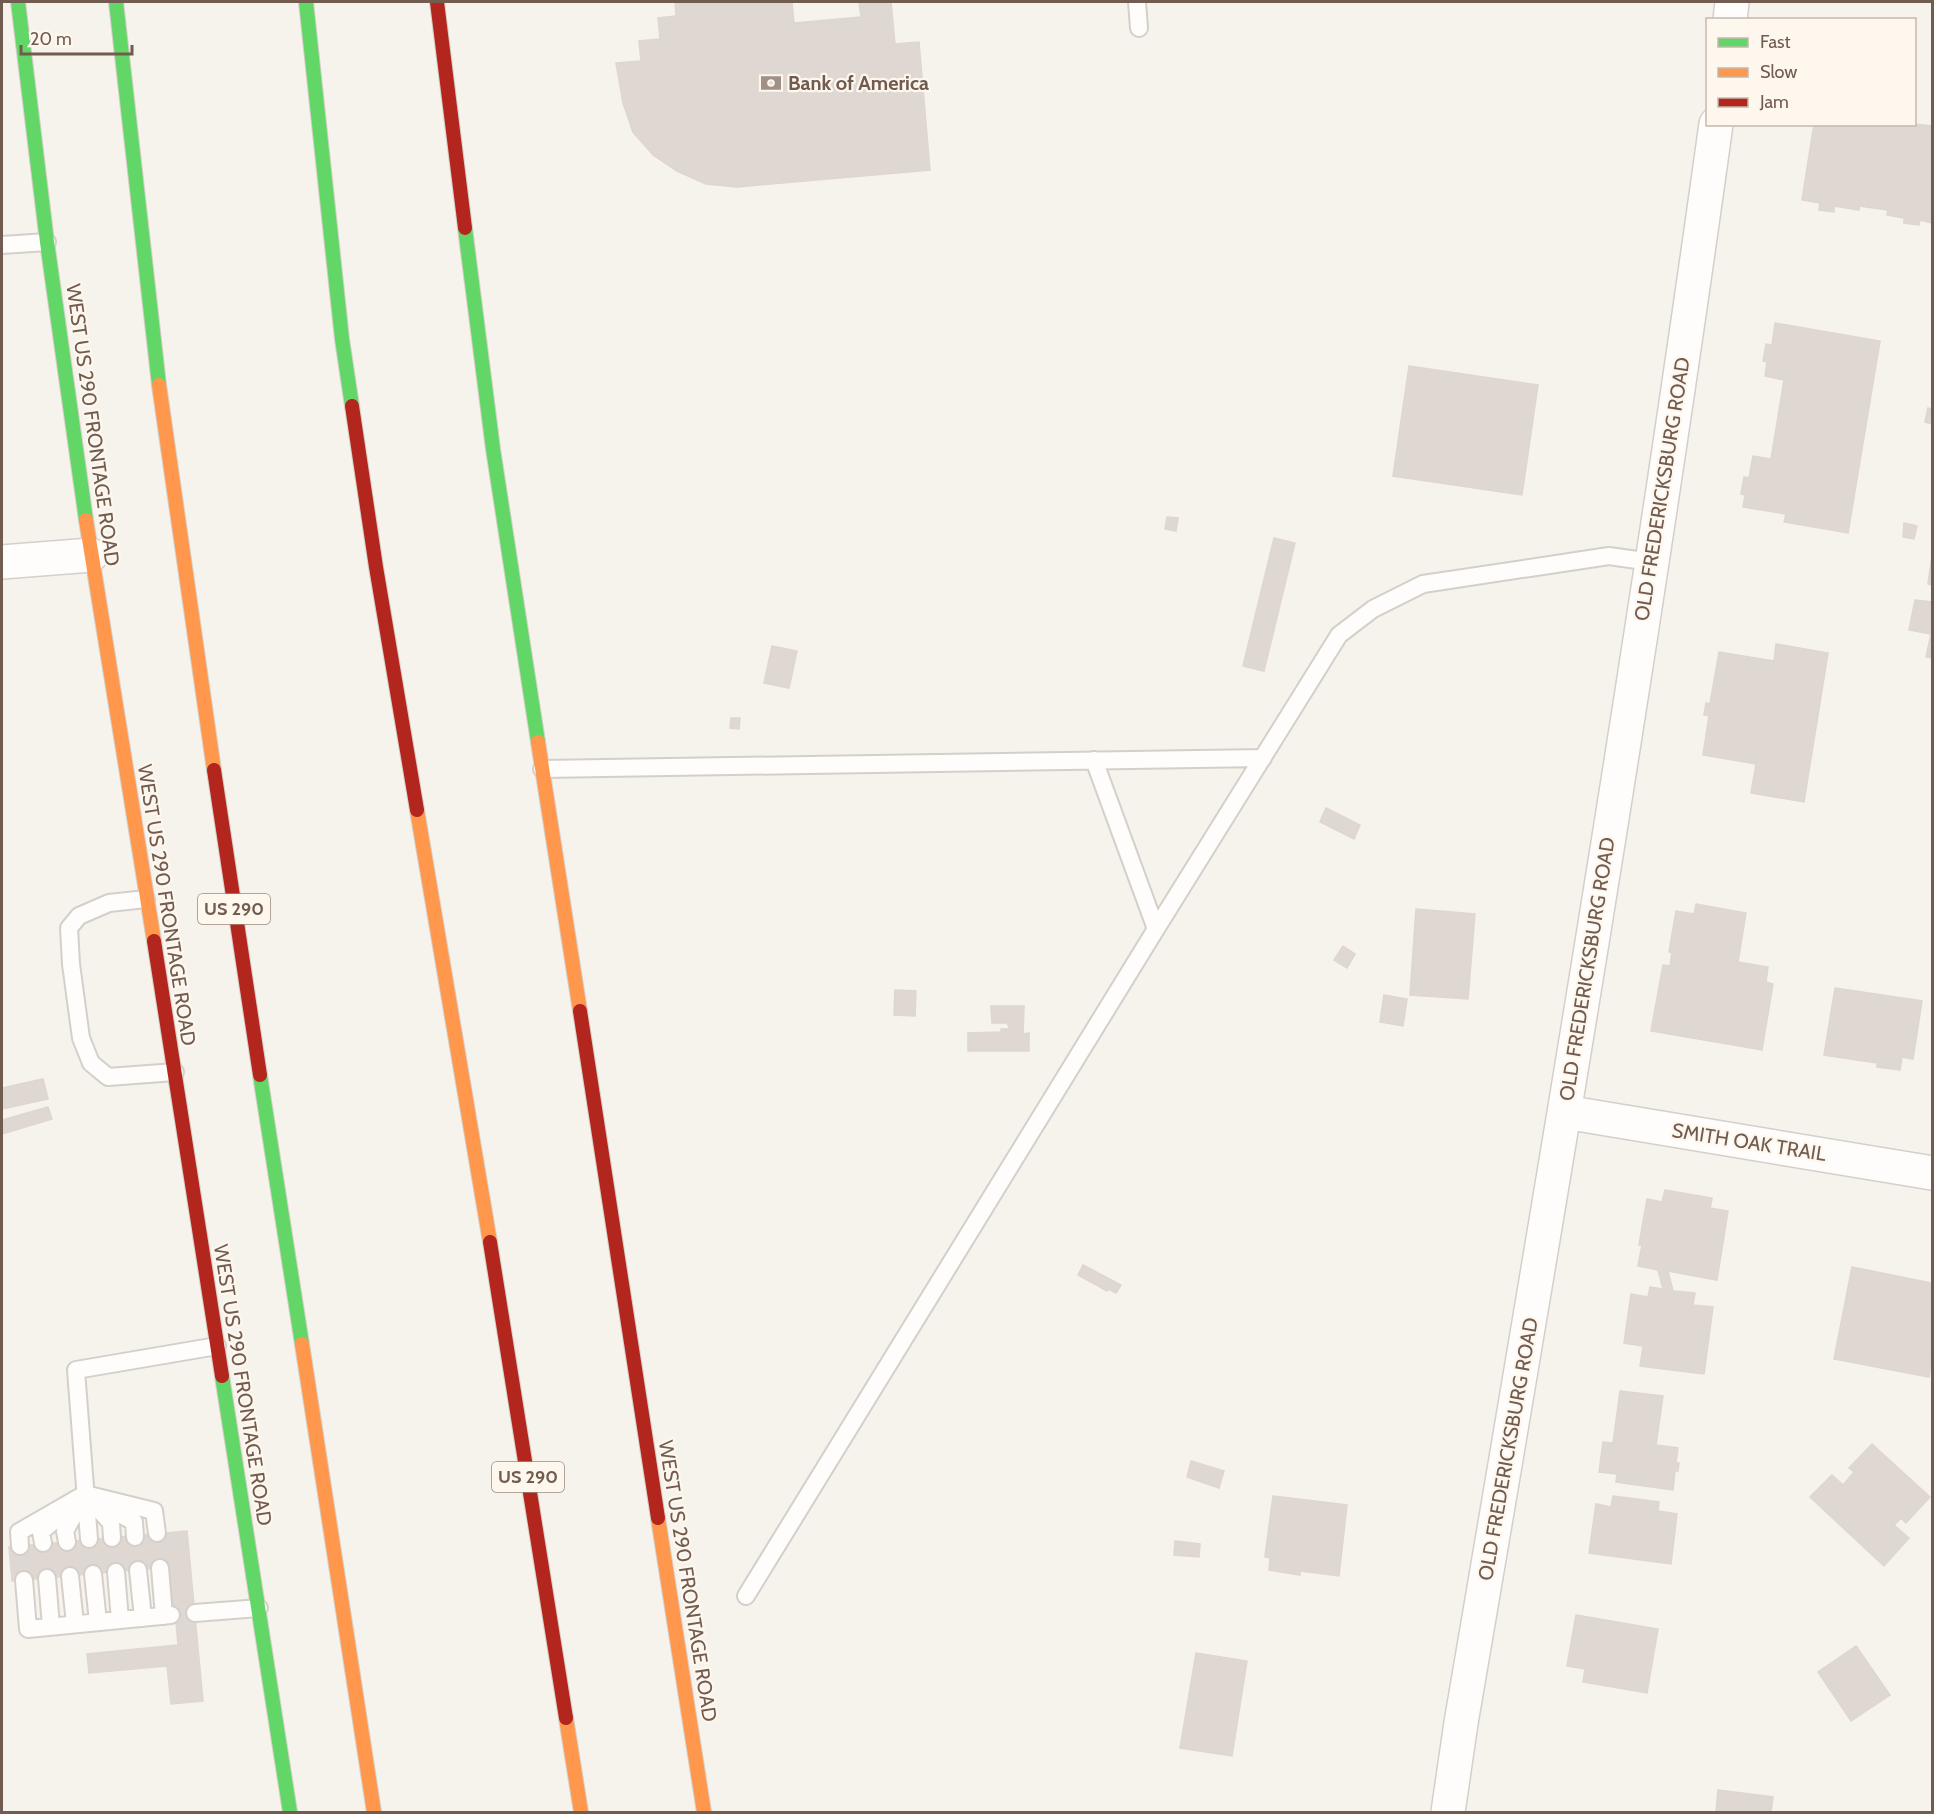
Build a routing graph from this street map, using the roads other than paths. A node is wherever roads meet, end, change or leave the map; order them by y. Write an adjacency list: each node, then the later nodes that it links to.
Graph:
1 (18, 2): 8 (main road, WEST US 290 FRONTAGE ROAD)
2 (116, 2): 50 (main road, US 290)
3 (306, 2): 51 (main road, US 290)
4 (437, 2): 19 (main road, WEST US 290 FRONTAGE ROAD)
5 (1137, 2): 9 (lane)
6 (1732, 2): 7 (street)
7 (1730, 18)
8 (21, 28): 10 (lane); 12 (main road, WEST US 290 FRONTAGE ROAD)
9 (1139, 28)
10 (2, 30)
11 (1716, 126): 16 (street, OLD FREDERICKSBURG ROAD)
12 (47, 242): 13 (lane); 14 (main road, WEST US 290 FRONTAGE ROAD)
13 (2, 245)
14 (91, 555): 15 (street); 20 (main road, WEST US 290 FRONTAGE ROAD)
15 (2, 562)
16 (1651, 562): 17 (lane); 23 (street, OLD FREDERICKSBURG ROAD)
17 (1263, 758): 18 (lane); 21 (lane)
18 (1095, 760): 19 (lane); 21 (lane)
19 (542, 769): 52 (main road, WEST US 290 FRONTAGE ROAD)
20 (146, 899): 22 (main road, WEST US 290 FRONTAGE ROAD); 22 (lane)
21 (1156, 928): 41 (lane)
22 (175, 1072): 25 (main road, WEST US 290 FRONTAGE ROAD)
23 (1565, 1112): 24 (street, SMITH OAK TRAIL); 53 (street, OLD FREDERICKSBURG ROAD)
24 (1932, 1173)
25 (217, 1346): 26 (lane); 42 (main road, WEST US 290 FRONTAGE ROAD)
26 (85, 1494): 27 (lane); 28 (lane); 29 (lane); 30 (lane); 31 (lane); 32 (lane); 33 (lane)
27 (157, 1533)
28 (135, 1537)
29 (112, 1538)
30 (89, 1539)
31 (67, 1542)
32 (43, 1544)
33 (20, 1546)
34 (160, 1568): 44 (lane)
35 (138, 1570): 44 (lane)
36 (116, 1572): 45 (lane)
37 (93, 1574): 46 (lane)
38 (70, 1576): 47 (lane)
39 (47, 1578): 48 (lane)
40 (24, 1580): 48 (lane)
41 (746, 1596)
42 (259, 1608): 43 (lane); 49 (main road, WEST US 290 FRONTAGE ROAD)
43 (195, 1613)
44 (143, 1618): 45 (lane)
45 (120, 1620): 46 (lane)
46 (98, 1622): 47 (lane)
47 (75, 1624): 48 (lane)
48 (51, 1626)
49 (290, 1812)
50 (374, 1812)
51 (581, 1812)
52 (704, 1812)
53 (1448, 1812)

